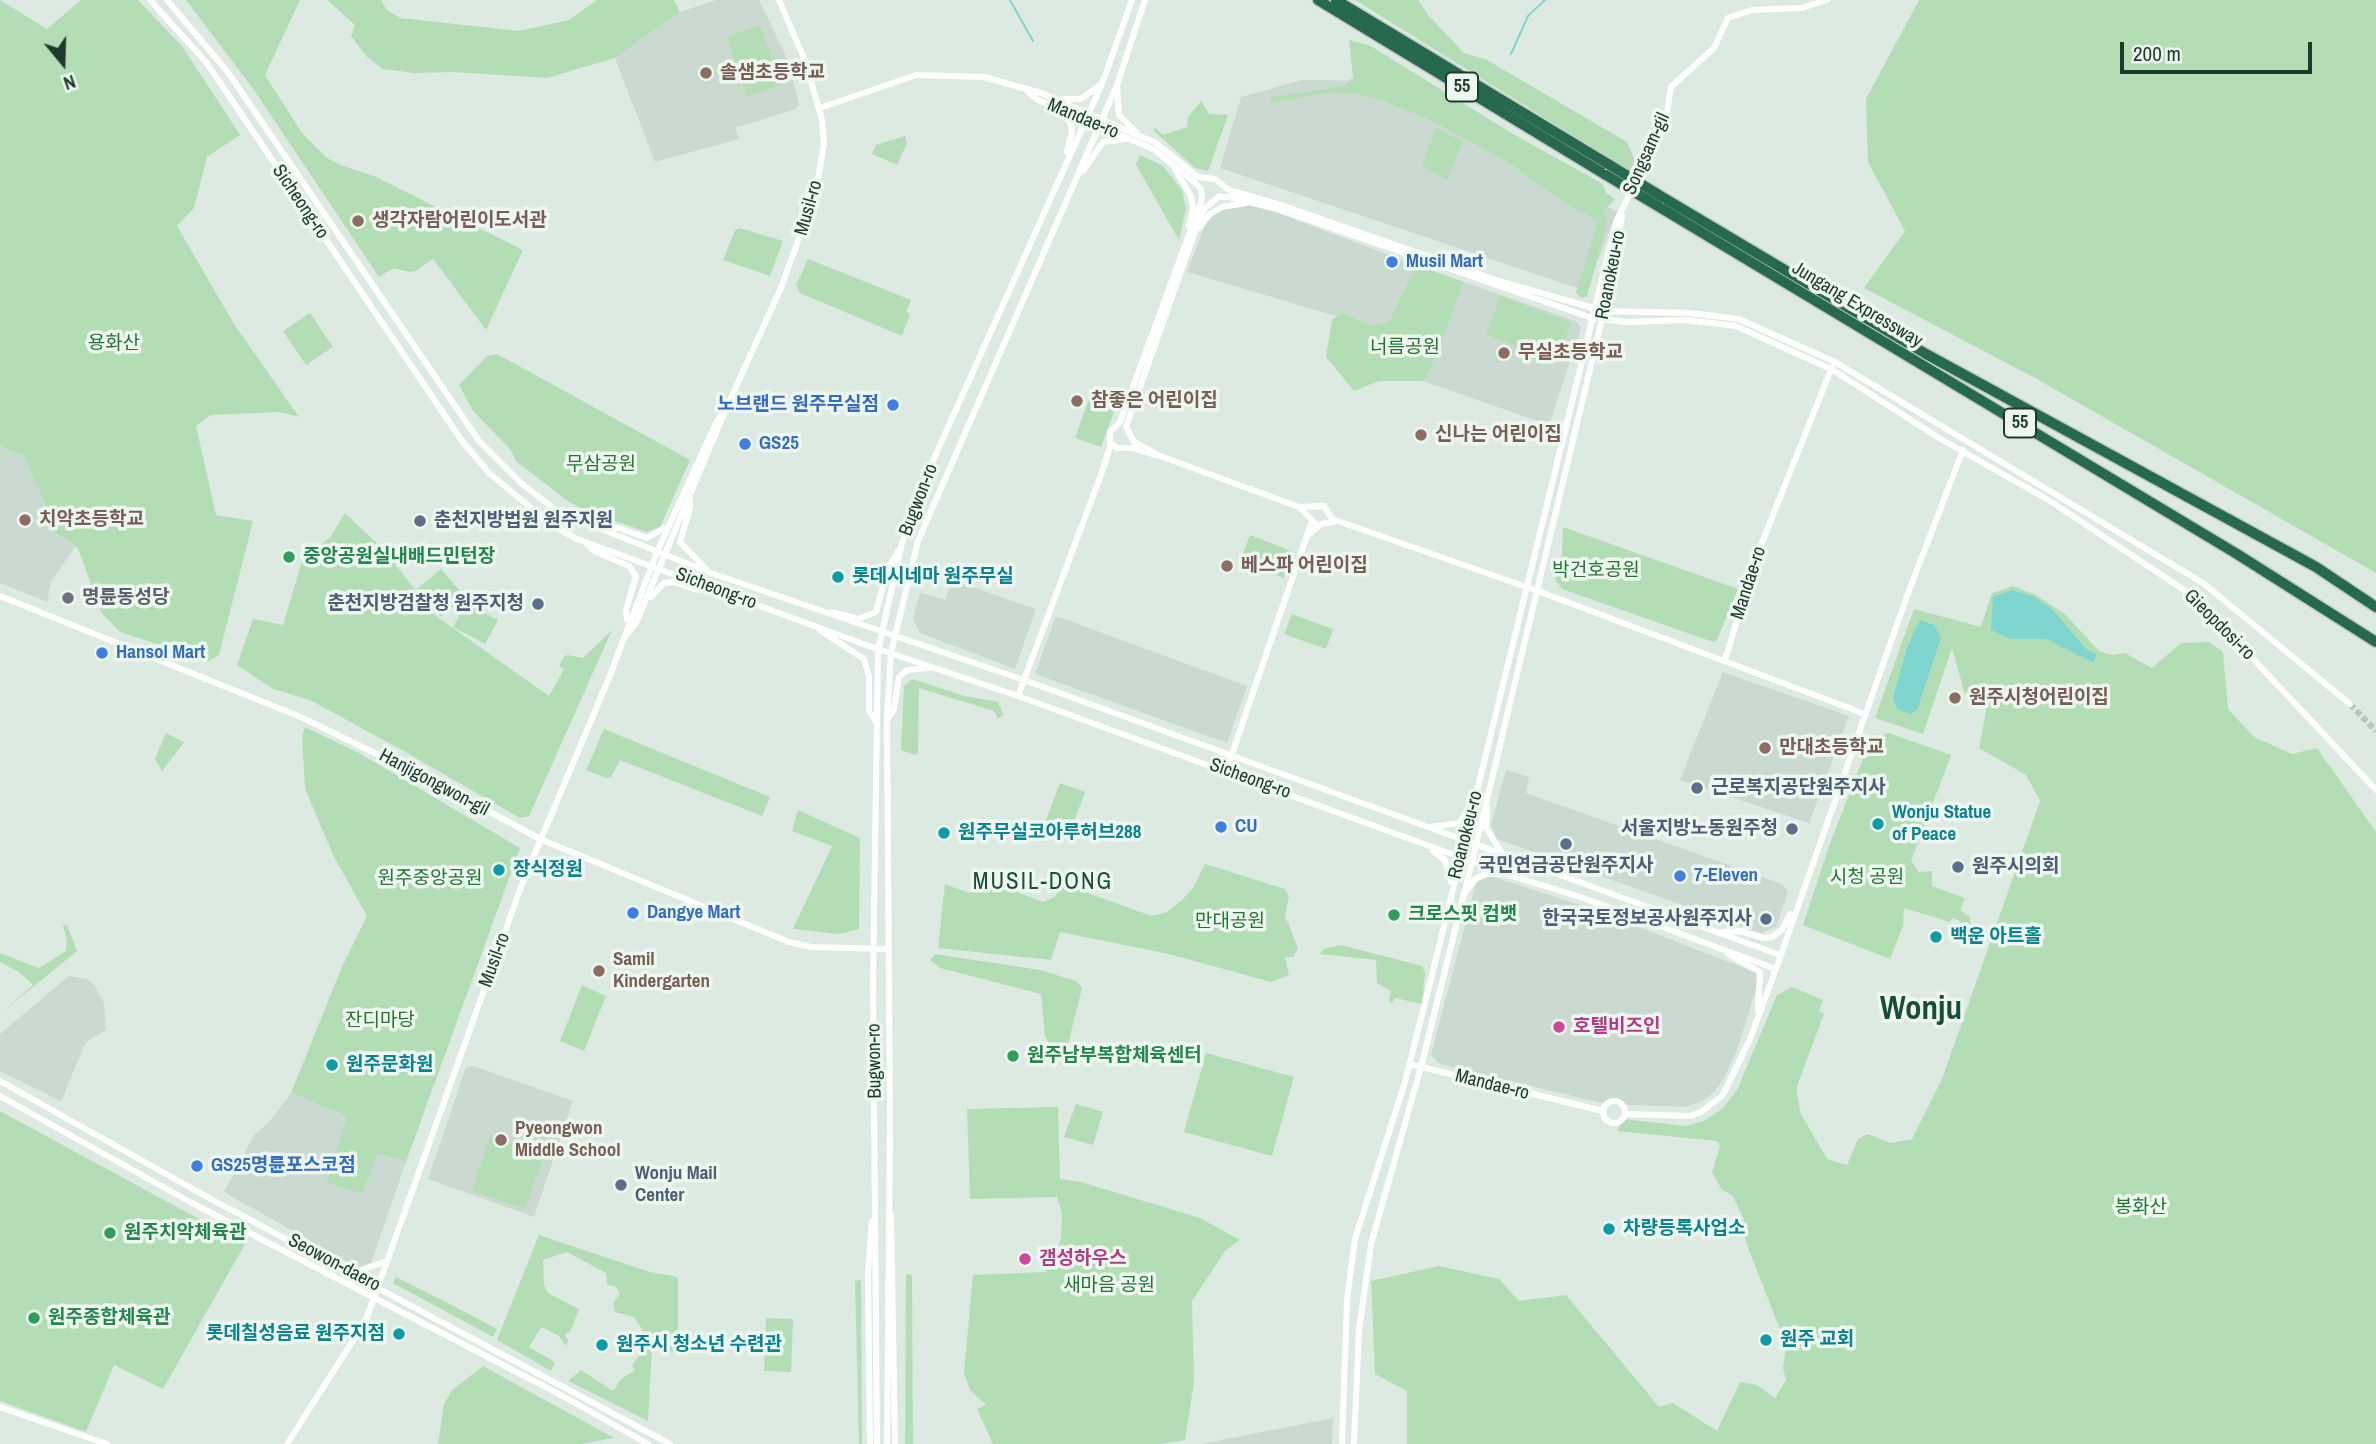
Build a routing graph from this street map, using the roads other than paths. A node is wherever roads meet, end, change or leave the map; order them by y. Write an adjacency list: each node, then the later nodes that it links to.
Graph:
1 (150, 0): 34 (street, Sicheong-ro)
2 (167, 0): 33 (street, Sicheong-ro)
3 (779, 0): 12 (street, Musil-ro)
4 (1132, 0): 9 (street, Bugwon-ro)
5 (1145, 0): 10 (street, Bugwon-ro)
6 (1318, 0): 17 (highway, Jungang Expressway / 55)
7 (1335, 0): 17 (highway, Jungang Expressway / 55)
8 (1827, 0): 26 (street, Songsam-gil)
9 (1102, 84): 11 (street); 13 (street, Bugwon-ro)
10 (1117, 85): 14 (street, Bugwon-ro); 15 (street)
11 (1052, 102): 12 (street, Mandae-ro); 13 (street, Mandae-ro); 18 (street)
12 (820, 108): 35 (street, Musil-ro)
13 (1086, 117): 14 (street, Mandae-ro); 18 (street, Bugwon-ro)
14 (1100, 123): 15 (street, Mandae-ro); 19 (street, Bugwon-ro)
15 (1137, 138): 16 (street, Mandae-ro); 19 (street); 20 (street, Mandae-ro)
16 (1167, 159): 22 (street, Mandae-ro); 28 (street)
17 (1607, 169): 25 (highway, Jungang Expressway / 55, bridge)
18 (1062, 173): 54 (street, Bugwon-ro)
19 (1077, 178): 70 (street, Bugwon-ro)
20 (1205, 181): 21 (street, Mandae-ro); 22 (street)
21 (1222, 188): 23 (street); 27 (street, Mandae-ro)
22 (1201, 191): 23 (street, Mandae-ro); 28 (street)
23 (1217, 198): 24 (street, Mandae-ro); 28 (street)
24 (1258, 203): 27 (street, Mandae-ro); 28 (street)
25 (1663, 203): 64 (highway, Jungang Expressway / 55); 72 (highway, Jungang Expressway / 55)
26 (1624, 204): 30 (street, Roanokeu-ro); 31 (street, Roanokeu-ro)
27 (1355, 233): 30 (street, Mandae-ro)
28 (1187, 245): 29 (street)
29 (1178, 272): 36 (street); 37 (street)
30 (1593, 314): 31 (street, Mandae-ro); 61 (street, Roanokeu-ro)
31 (1603, 315): 32 (street); 62 (street, Roanokeu-ro)
32 (1833, 365): 39 (street); 42 (street); 75 (street, Mandae-ro)
33 (444, 389): 34 (street); 51 (street, Sicheong-ro)
34 (431, 396): 53 (street, Sicheong-ro)
35 (726, 409): 45 (street, Musil-ro); 48 (street, Musil-ro)
36 (1116, 427): 37 (street); 40 (street)
37 (1126, 428): 38 (street)
38 (1132, 440): 41 (street); 43 (street)
39 (1967, 442): 42 (street); 79 (street, Gieopdosi-ro)
40 (1111, 443): 41 (street); 44 (street)
41 (1122, 448): 43 (street); 44 (street)
42 (1962, 452): 80 (street); 85 (street, Gieopdosi-ro)
43 (1160, 456): 46 (street)
44 (1102, 472): 77 (street)
45 (690, 496): 56 (street, Musil-ro); 59 (street)
46 (1299, 507): 47 (street); 49 (street)
47 (1314, 507): 49 (street); 50 (street)
48 (672, 518): 51 (street); 55 (street, Musil-ro)
49 (1311, 519): 50 (street); 52 (street)
50 (1325, 520): 52 (street); 61 (street)
51 (592, 527): 55 (street, Sicheong-ro)
52 (1309, 537): 83 (street)
53 (584, 542): 57 (street, Sicheong-ro); 66 (street)
54 (902, 543): 65 (street); 69 (street, Bugwon-ro)
55 (657, 552): 56 (street, Sicheong-ro); 57 (street, Musil-ro)
56 (665, 555): 58 (street, Musil-ro); 59 (street, Sicheong-ro)
57 (651, 565): 58 (street, Sicheong-ro); 66 (street, Musil-ro)
58 (660, 568): 60 (street, Sicheong-ro); 67 (street, Musil-ro)
59 (708, 572): 65 (street, Sicheong-ro)
60 (704, 585): 67 (street); 68 (street, Sicheong-ro)
61 (1527, 587): 62 (street); 86 (street, Roanokeu-ro)
62 (1538, 591): 75 (street); 87 (street, Roanokeu-ro)
63 (0, 596): 89 (street, Hanjigongwon-gil)
64 (2376, 607)
65 (823, 612): 69 (street, Sicheong-ro)
66 (627, 623): 71 (street, Musil-ro)
67 (636, 623): 71 (street, Musil-ro)
68 (817, 627): 73 (street, Sicheong-ro); 82 (street)
69 (883, 632): 70 (street, Sicheong-ro); 73 (street, Bugwon-ro)
70 (895, 635): 74 (street, Bugwon-ro); 77 (street, Sicheong-ro)
71 (623, 639): 89 (street, Musil-ro)
72 (2376, 642)
73 (878, 650): 74 (street, Sicheong-ro); 82 (street, Bugwon-ro)
74 (891, 653): 76 (street, Sicheong-ro); 81 (street, Bugwon-ro)
75 (1725, 660): 80 (street)
76 (940, 669): 78 (street, Sicheong-ro); 81 (street)
77 (1024, 680): 78 (street); 83 (street, Sicheong-ro)
78 (1018, 696): 84 (street, Sicheong-ro)
79 (2350, 704)
80 (1865, 714): 99 (street)
81 (887, 719): 103 (street, Bugwon-ro)
82 (877, 722): 102 (street, Bugwon-ro)
83 (1230, 757): 84 (street); 88 (street, Sicheong-ro)
84 (1226, 771): 91 (street, Sicheong-ro)
85 (2376, 790)
86 (1476, 798): 88 (street); 90 (street, Roanokeu-ro)
87 (1487, 799): 92 (street, Roanokeu-ro); 93 (street)
88 (1425, 827): 90 (street, Sicheong-ro)
89 (540, 839): 102 (street, Hanjigongwon-gil); 119 (street, Musil-ro)
90 (1464, 842): 92 (street, Sicheong-ro); 94 (street, Roanokeu-ro)
91 (1426, 846): 94 (street, Sicheong-ro); 97 (street)
92 (1475, 846): 93 (street, Sicheong-ro); 95 (street, Roanokeu-ro)
93 (1504, 856): 100 (street, Sicheong-ro)
94 (1460, 858): 95 (street, Sicheong-ro); 97 (street, Roanokeu-ro)
95 (1472, 862): 96 (street, Sicheong-ro); 98 (street, Roanokeu-ro)
96 (1506, 874): 98 (street); 101 (street, Sicheong-ro)
97 (1451, 898): 107 (street, Roanokeu-ro)
98 (1461, 901): 108 (street, Roanokeu-ro)
99 (1795, 908): 100 (street); 104 (street)
100 (1717, 932): 104 (street, Sicheong-ro)
101 (1716, 947): 105 (street); 106 (street)
102 (873, 948): 103 (street, Hanjigongwon-gil); 114 (street, Bugwon-ro)
103 (889, 949): 113 (street, Bugwon-ro)
104 (1780, 955): 105 (street)
105 (1776, 969): 106 (street)
106 (1758, 1015): 112 (street)
107 (1409, 1064): 108 (street, Mandae-ro); 124 (street, Roanokeu-ro)
108 (1421, 1068): 111 (street, Mandae-ro); 123 (street, Roanokeu-ro)
109 (0, 1081): 115 (street, Seowon-daero)
110 (0, 1096): 116 (street, Seowon-daero)
111 (1603, 1111): 112 (street); 112 (street)
112 (1625, 1114)
113 (890, 1125): 114 (street); 117 (street, Bugwon-ro)
114 (876, 1126): 118 (street, Bugwon-ro)
115 (105, 1140): 116 (street); 120 (street, Seowon-daero)
116 (99, 1152): 122 (street, Seowon-daero)
117 (889, 1204): 132 (street, Bugwon-ro); 133 (street, Bugwon-ro)
118 (875, 1206): 130 (street, Bugwon-ro); 131 (street, Bugwon-ro)
119 (387, 1261): 120 (street); 121 (street, Musil-ro)
120 (353, 1273): 121 (street, Seowon-daero)
121 (378, 1286): 122 (street, Musil-ro); 129 (street, Seowon-daero)
122 (374, 1298): 127 (street); 128 (street, Seowon-daero)
123 (1359, 1330): 124 (street); 135 (street, Roanokeu-ro)
124 (1346, 1331): 134 (street, Roanokeu-ro)
125 (0, 1407): 126 (street)
126 (107, 1444)
127 (287, 1444)
128 (648, 1444)
129 (670, 1444)
130 (870, 1444)
131 (877, 1444)
132 (887, 1444)
133 (895, 1444)
134 (1342, 1444)
135 (1354, 1444)

